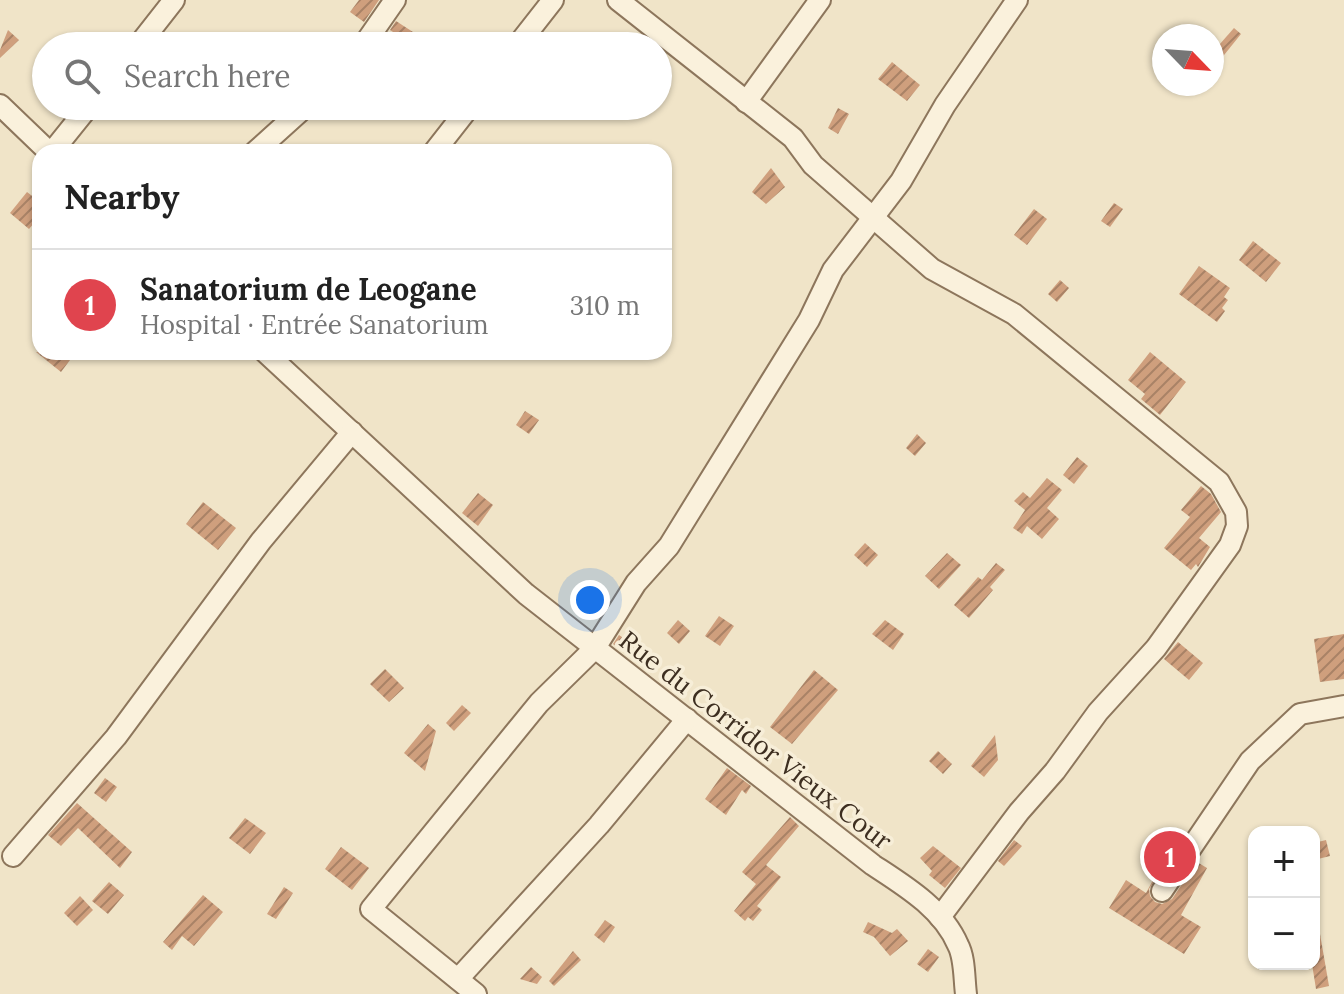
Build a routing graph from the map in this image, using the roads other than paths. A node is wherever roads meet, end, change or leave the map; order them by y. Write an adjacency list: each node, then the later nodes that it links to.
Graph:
1 (174, 0): 7 (street)
2 (395, 0): 8 (street)
3 (553, 0): 9 (street)
4 (618, 0): 10 (street)
5 (820, 0): 12 (street)
6 (1017, 0): 21 (street)
7 (149, 32)
8 (373, 32)
9 (528, 32)
10 (658, 32)
11 (672, 43): 12 (street)
12 (746, 102): 21 (street)
13 (0, 105): 17 (street)
14 (77, 120): 18 (street)
15 (290, 120): 19 (street)
16 (459, 120): 20 (street)
17 (42, 144)
18 (58, 144)
19 (264, 144)
20 (440, 144)
21 (872, 217): 24 (street); 29 (street)
22 (275, 360): 23 (street, Rue du Corridor Vieux Cour)
23 (352, 432): 24 (street, Rue du Corridor Vieux Cour); 27 (street)
24 (595, 648): 26 (street, Rue du Corridor Vieux Cour); 30 (street)
25 (1344, 706): 28 (street)
26 (687, 719): 29 (street, Rue du Corridor Vieux Cour); 30 (street)
27 (13, 856)
28 (1162, 891)
29 (940, 917): 32 (street, Rue du Corridor Vieux Cour)
30 (458, 979): 31 (street)
31 (476, 994)
32 (966, 994)

